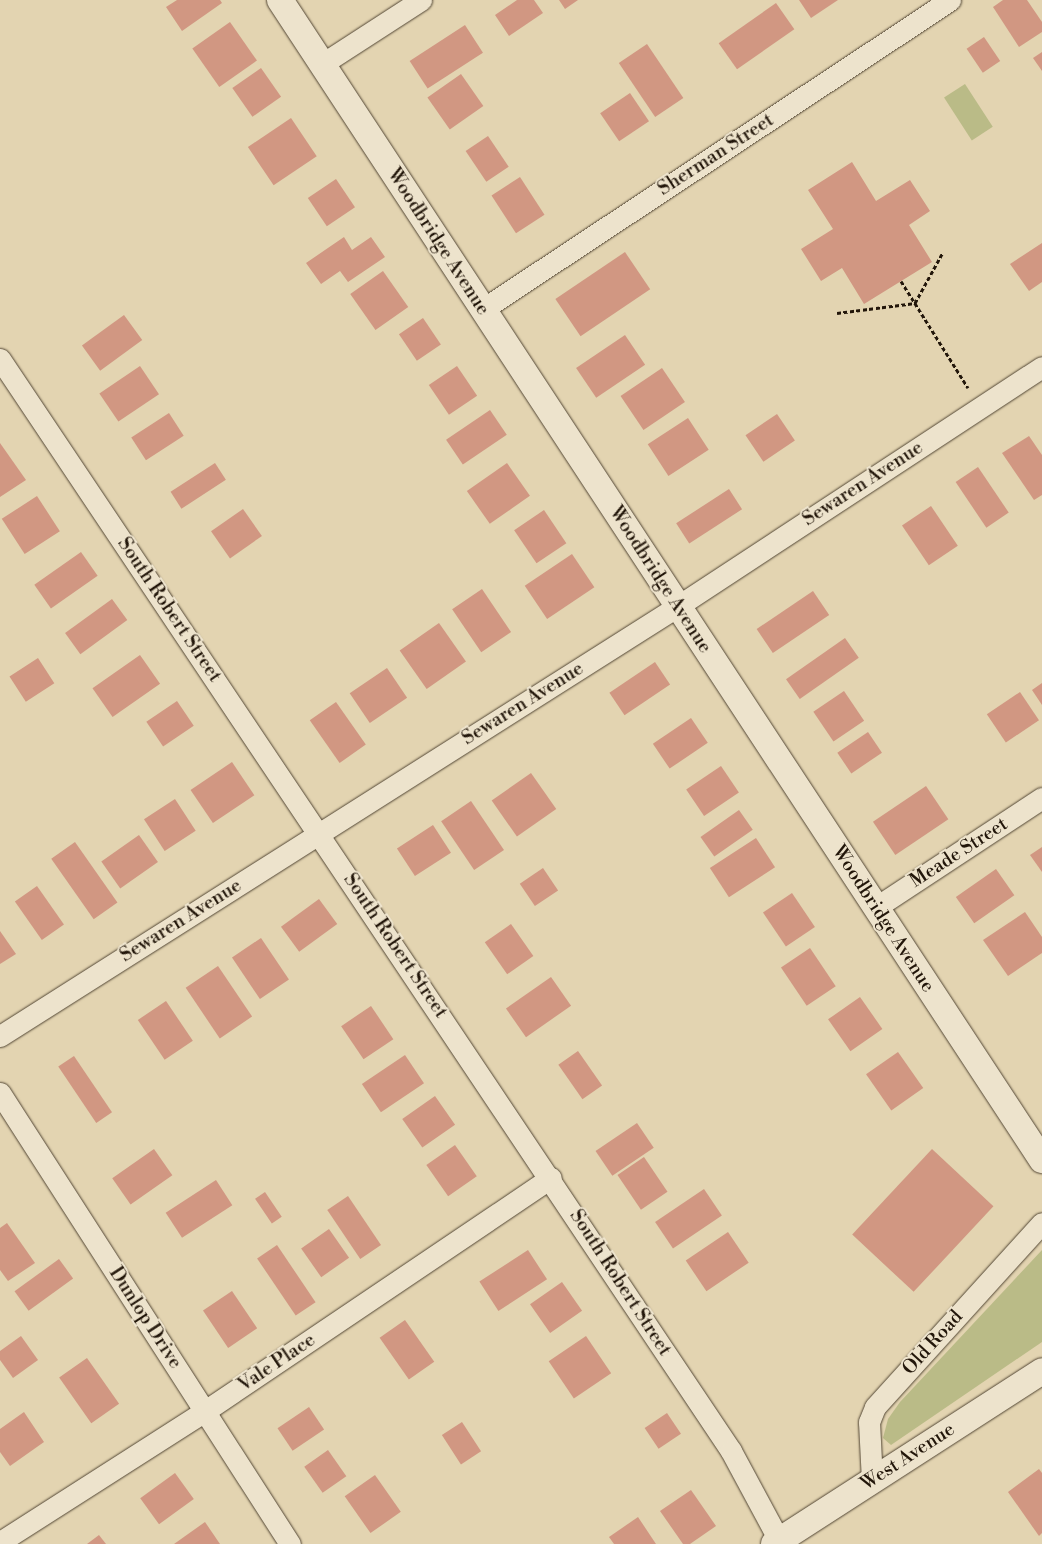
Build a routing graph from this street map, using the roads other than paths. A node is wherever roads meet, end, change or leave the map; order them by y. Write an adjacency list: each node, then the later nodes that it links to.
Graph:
1 (280, 0): 4 (street, Woodbridge Avenue)
2 (421, 0): 4 (street)
3 (950, 0): 5 (street, Sherman Street)
4 (322, 64): 5 (street, Woodbridge Avenue)
5 (482, 309): 8 (street, Woodbridge Avenue)
6 (0, 359): 10 (street, South Robert Street)
7 (1042, 367): 8 (street, Sewaren Avenue)
8 (678, 606): 10 (street, Sewaren Avenue); 11 (street, Woodbridge Avenue)
9 (1042, 798): 11 (street, Meade Street)
10 (319, 834): 12 (street, Sewaren Avenue); 15 (street, South Robert Street)
11 (875, 908): 14 (street, Woodbridge Avenue)
12 (0, 1036)
13 (0, 1093): 18 (street, Dunlop Drive)
14 (1042, 1160)
15 (551, 1178): 18 (street, Vale Place); 21 (street, South Robert Street)
16 (1042, 1223): 19 (street, Old Road)
17 (1042, 1371): 19 (street, West Avenue)
18 (205, 1411): 20 (street, Vale Place); 22 (street, Dunlop Drive)
19 (872, 1480): 21 (street, West Avenue)
20 (0, 1542)
21 (777, 1542)
22 (290, 1544)

